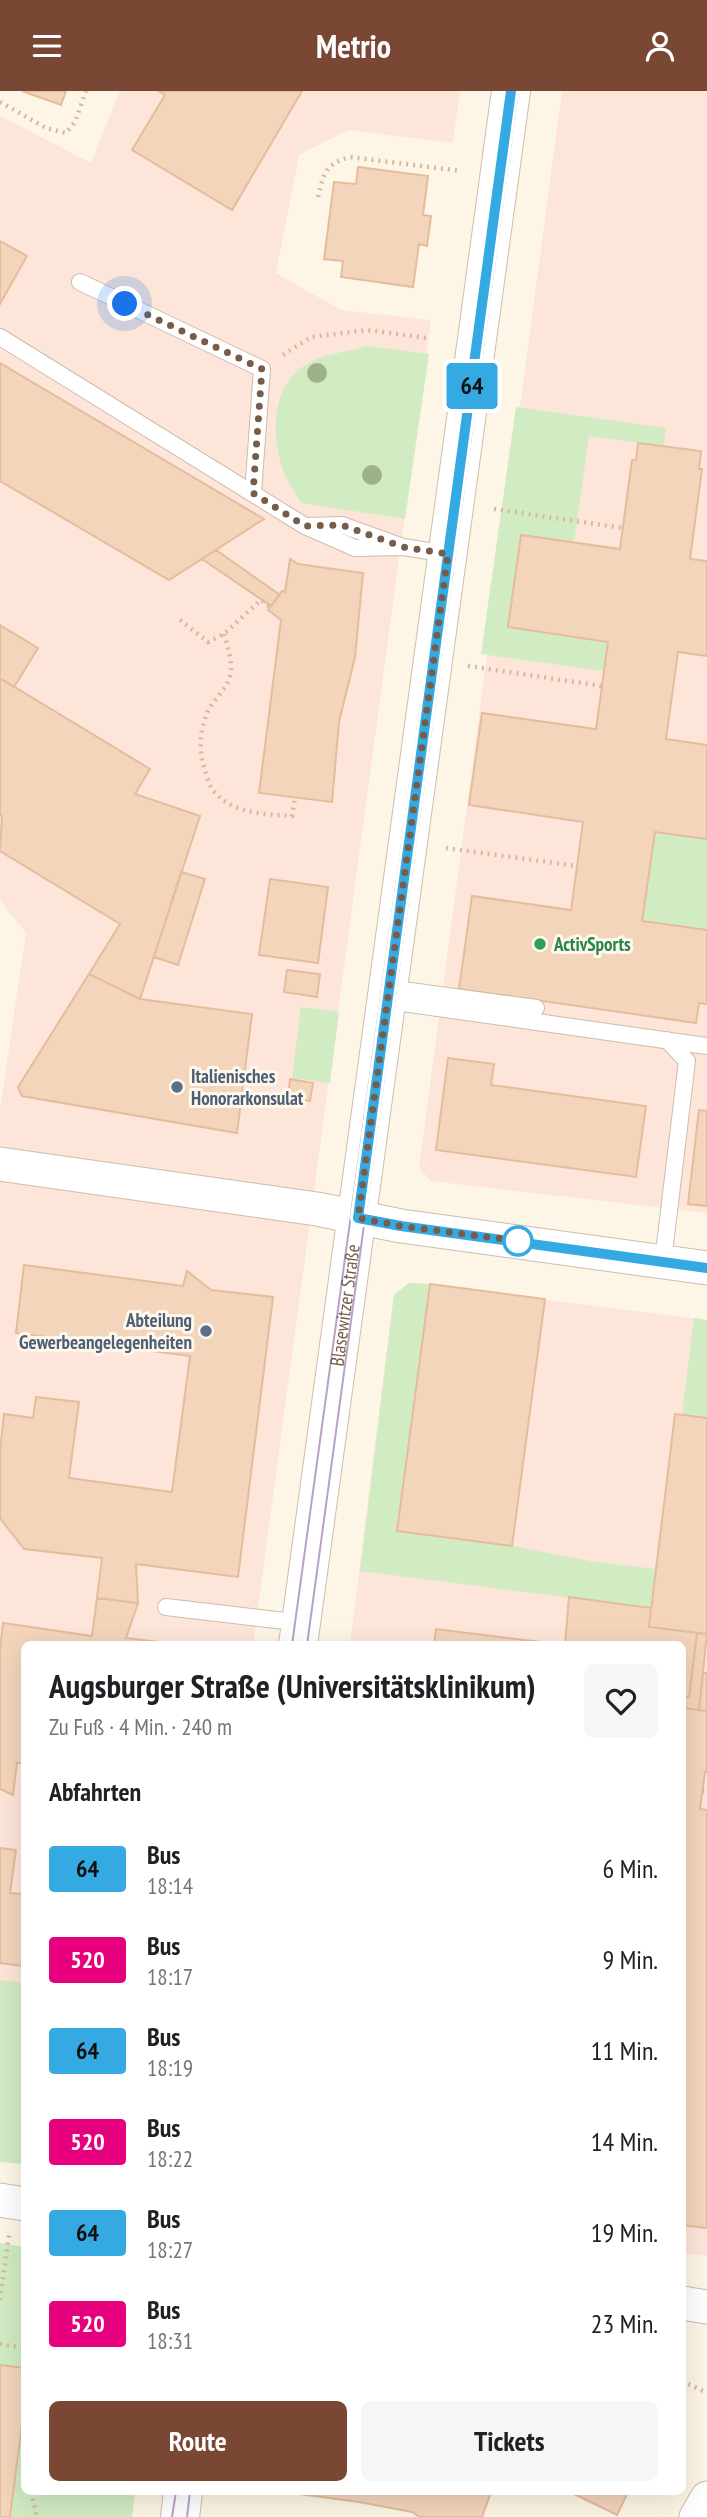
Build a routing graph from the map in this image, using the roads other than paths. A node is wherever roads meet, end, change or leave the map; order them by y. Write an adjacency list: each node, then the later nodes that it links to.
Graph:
1 (511, 91): 5 (street, Blasewitzer Straße)
2 (80, 282): 4 (lane)
3 (0, 337): 4 (lane)
4 (253, 493): 5 (lane)
5 (448, 554): 6 (street, Blasewitzer Straße)
6 (389, 994): 7 (lane); 8 (lane); 11 (street, Blasewitzer Straße)
7 (536, 1007)
8 (667, 1040): 9 (lane); 12 (lane)
9 (707, 1046)
10 (0, 1164): 11 (street)
11 (358, 1218): 12 (street); 15 (street, Blasewitzer Straße)
12 (663, 1262): 13 (street)
13 (707, 1268)
14 (166, 1607): 15 (lane)
15 (300, 1634)
16 (686, 2304): 17 (street)
17 (707, 2307)
18 (183, 2495): 20 (street)
19 (707, 2498): 21 (street)
20 (180, 2517)
21 (696, 2517)

